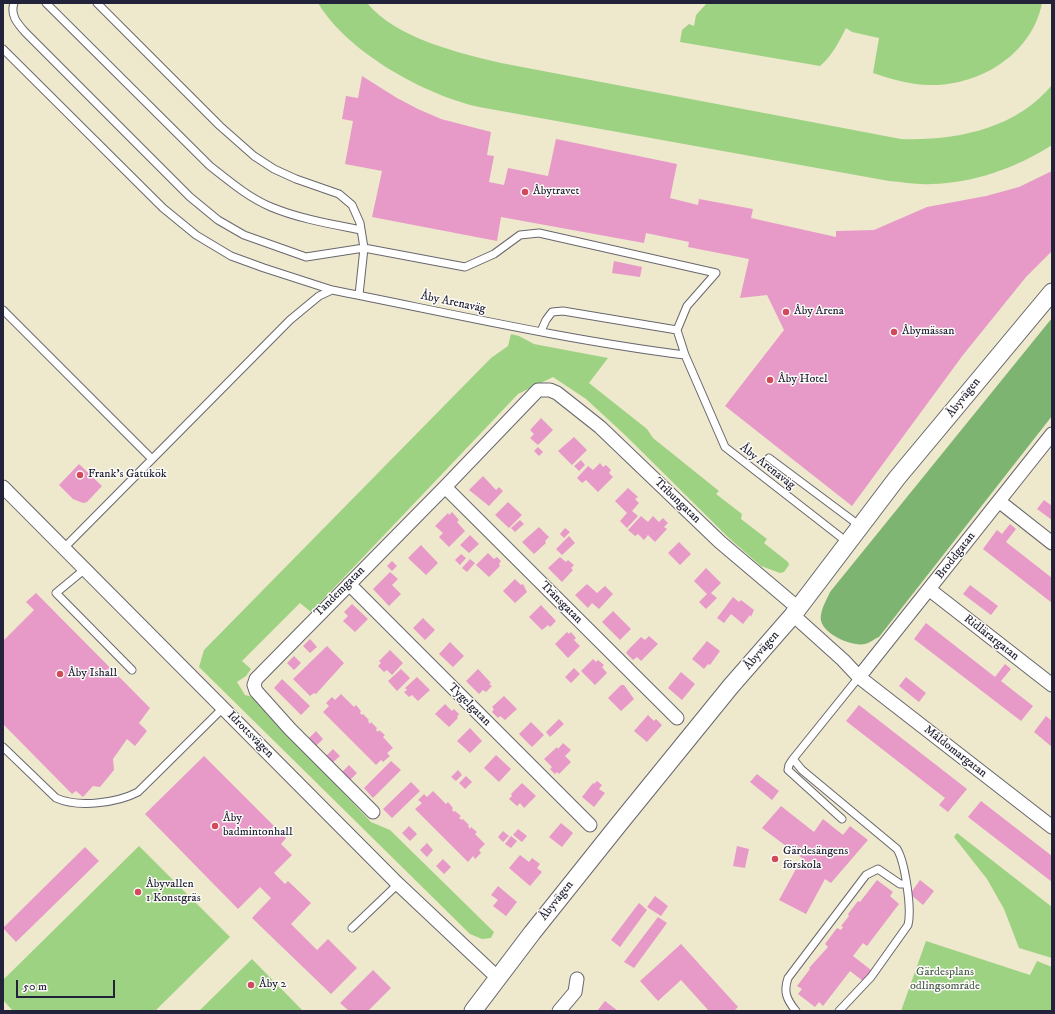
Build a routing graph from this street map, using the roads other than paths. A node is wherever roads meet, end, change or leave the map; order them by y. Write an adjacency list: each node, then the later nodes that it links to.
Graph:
1 (46, 3): 5 (lane)
2 (97, 3): 5 (lane)
3 (11, 4): 6 (lane)
4 (3, 49): 7 (lane, Åby Arenaväg)
5 (361, 230): 6 (lane)
6 (364, 248): 9 (lane); 11 (lane)
7 (332, 290): 9 (lane, Åby Arenaväg); 17 (lane)
8 (1052, 292): 21 (street, Åbyvägen)
9 (359, 295): 12 (lane, Åby Arenaväg)
10 (3, 310): 17 (lane)
11 (677, 330): 12 (lane); 13 (lane)
12 (541, 331): 13 (lane, Åby Arenaväg)
13 (685, 355): 22 (lane, Åby Arenaväg)
14 (557, 393): 19 (street, Tandemgatan); 28 (street, Tribungatan)
15 (1052, 434): 20 (street, Broddgatan)
16 (769, 458): 21 (lane)
17 (152, 459): 24 (lane)
18 (3, 487): 24 (street, Idrottsvägen)
19 (446, 487): 26 (street, Tandemgatan); 33 (street, Tränsgatan)
20 (1000, 502): 23 (street); 27 (street, Broddgatan)
21 (860, 526): 22 (street, Åbyvägen)
22 (847, 542): 28 (street, Åbyvägen)
23 (1052, 543)
24 (64, 548): 25 (street, Idrottsvägen)
25 (85, 569): 29 (lane); 32 (street, Idrottsvägen)
26 (349, 584): 36 (street, Tandemgatan); 38 (street, Tygelgatan)
27 (930, 590): 30 (street, Broddgatan); 31 (street, Ridlärargatan)
28 (795, 611): 30 (street, Måldomargatan); 43 (street, Åbyvägen)
29 (132, 670)
30 (859, 677): 35 (lane); 39 (street, Måldomargatan)
31 (1052, 685)
32 (224, 708): 34 (lane); 40 (street, Idrottsvägen)
33 (677, 718)
34 (3, 747)
35 (793, 759): 37 (lane); 41 (lane)
36 (373, 812)
37 (842, 819)
38 (590, 826)
39 (1052, 827)
40 (398, 884): 42 (lane); 43 (street, Idrottsvägen)
41 (906, 884): 47 (lane); 48 (lane)
42 (352, 928)
43 (499, 979): 45 (street, Åbyvägen)
44 (577, 979): 46 (street)
45 (473, 1011)
46 (559, 1011)
47 (796, 1011)
48 (839, 1011)

